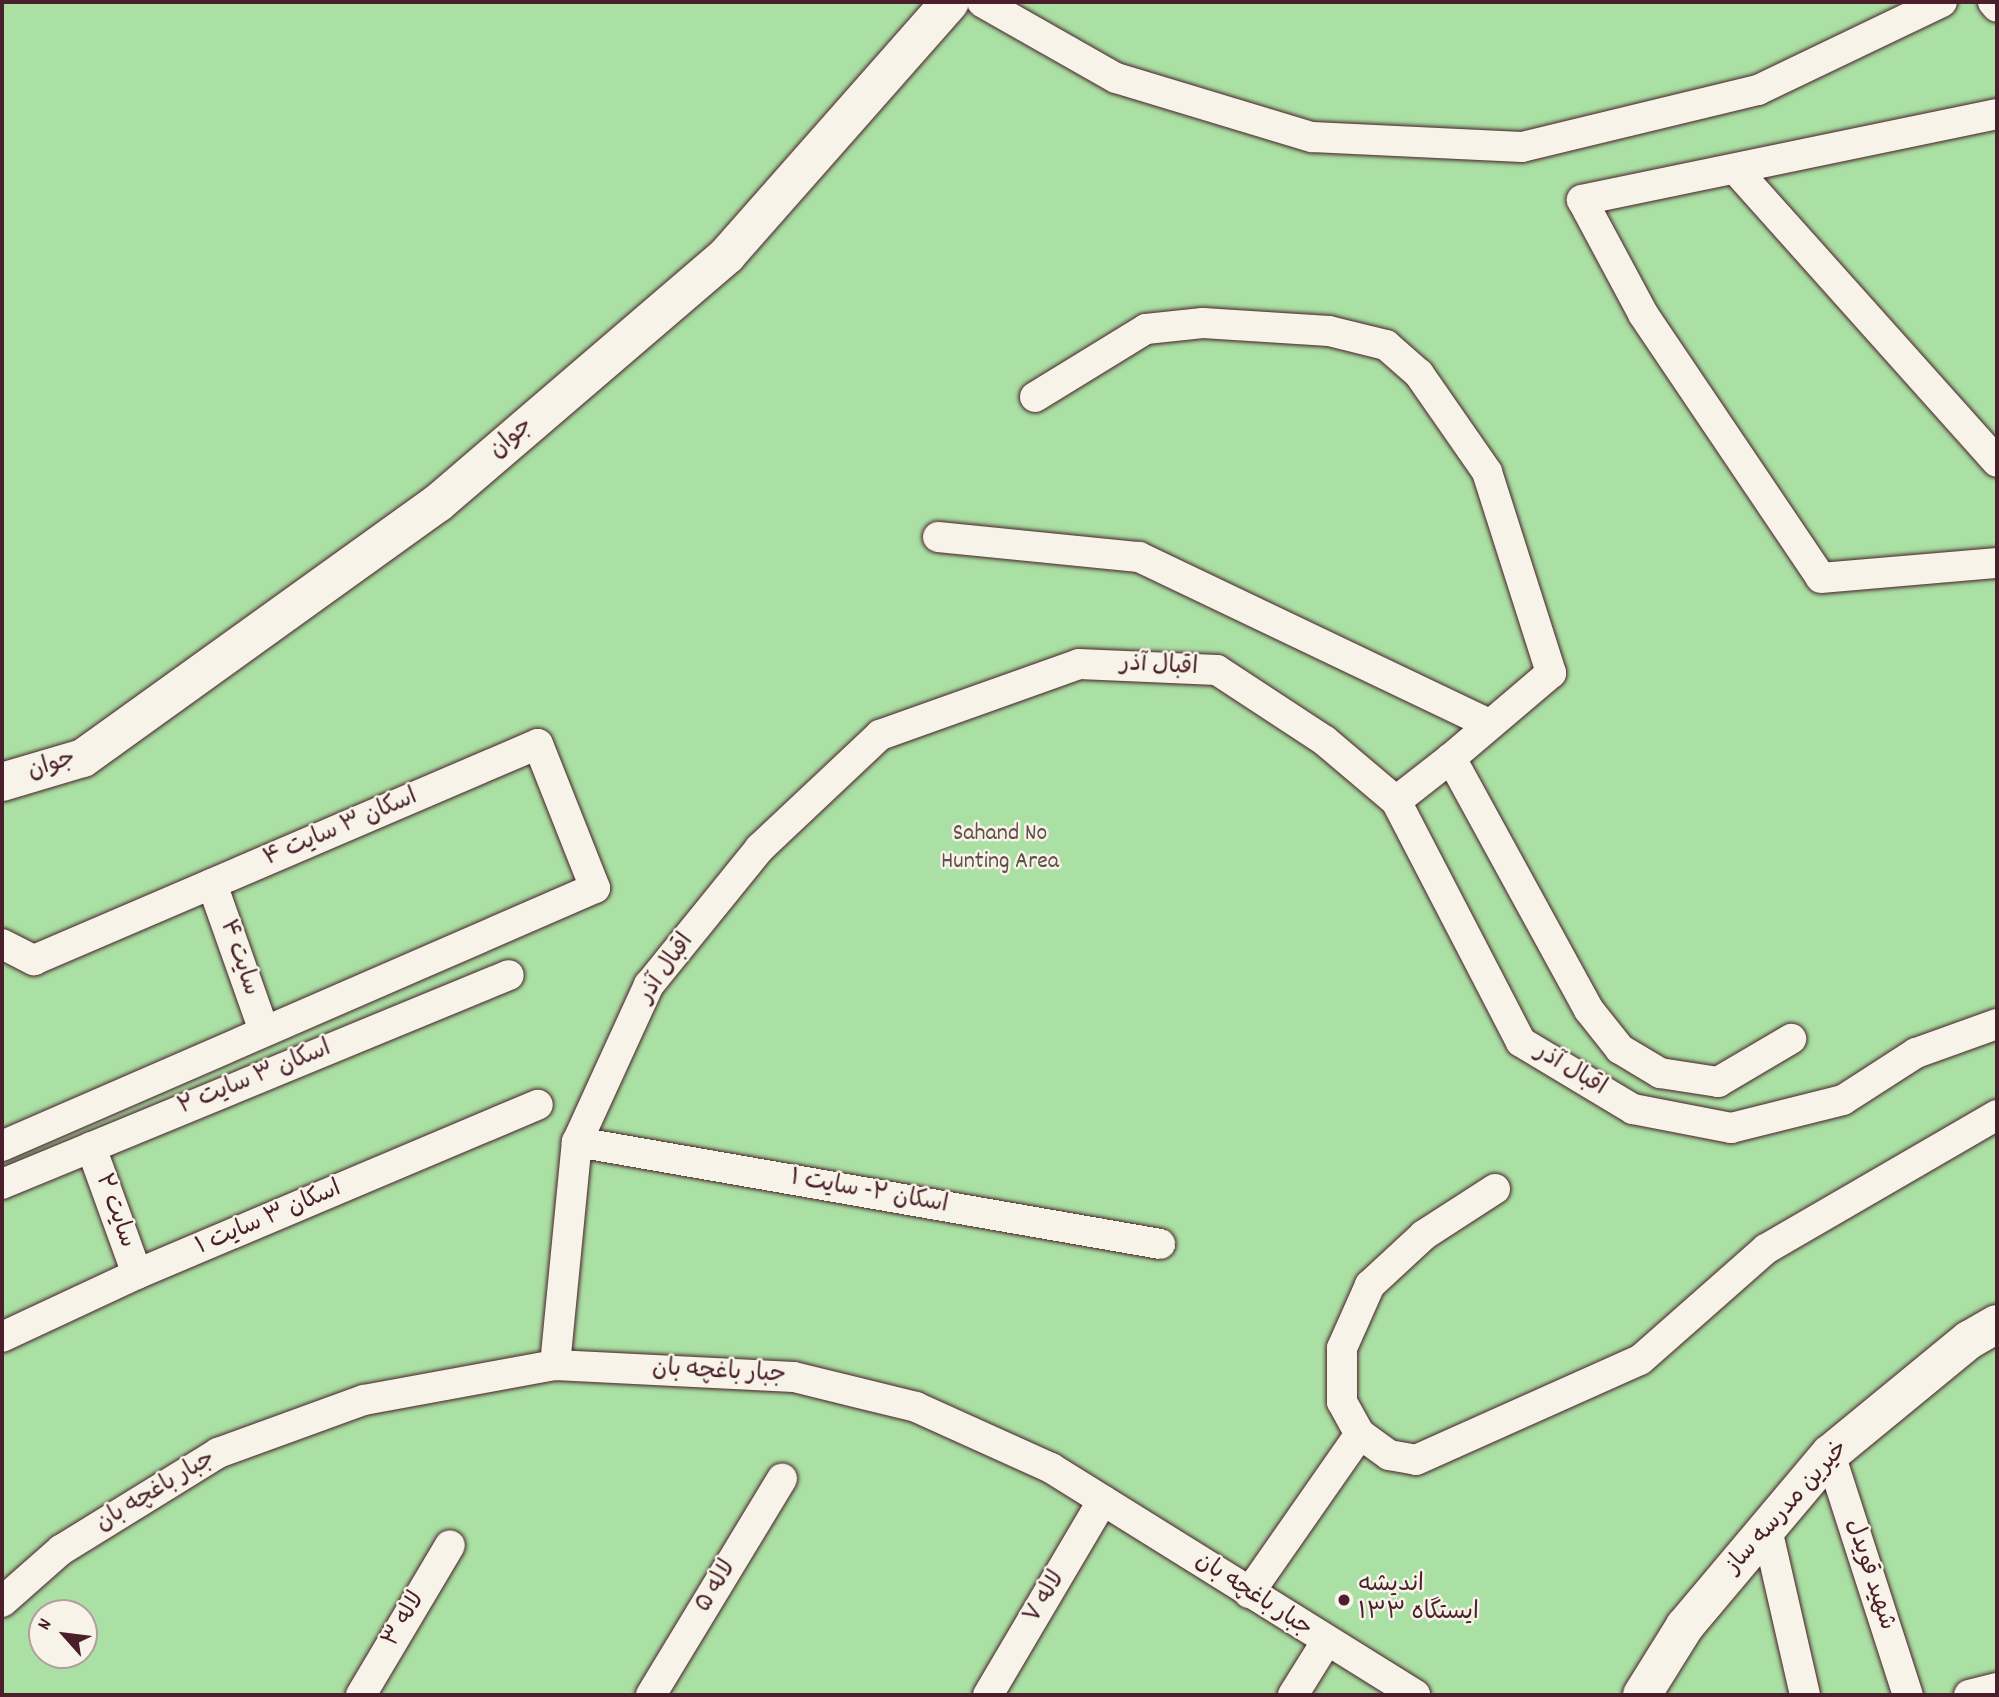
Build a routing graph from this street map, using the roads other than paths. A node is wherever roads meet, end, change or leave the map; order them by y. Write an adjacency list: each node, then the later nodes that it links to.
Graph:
1 (950, 2): 14 (street, جوان)
2 (982, 2): 3 (street)
3 (1942, 2)
4 (1993, 2): 5 (street)
5 (1997, 7)
6 (1997, 114): 7 (street)
7 (1737, 170): 9 (street); 11 (street)
8 (1035, 397): 12 (street)
9 (1997, 462)
10 (938, 537): 12 (street)
11 (1997, 563)
12 (1489, 724): 13 (street)
13 (1451, 758): 15 (street); 21 (street)
14 (2, 782)
15 (1396, 800): 19 (street, اقبال آذر); 24 (street, اقبال آذر)
16 (212, 884): 17 (street, اسکان ۳ سایت ۴); 20 (street, سایت ۴); 20 (street, اسکان ۳ سایت ۴)
17 (2, 944)
18 (509, 975): 26 (street, اسکان ۳ سایت ۲)
19 (1997, 1024)
20 (264, 1031): 25 (street)
21 (1791, 1039)
22 (538, 1105): 30 (street, اسکان ۳ سایت ۱)
23 (1997, 1115): 34 (street)
24 (578, 1142): 29 (street, اسکان ۲- سایت ۱); 33 (street, اقبال آذر)
25 (2, 1146)
26 (91, 1147): 27 (street, اسکان ۳ سایت ۲); 30 (street, سایت ۲)
27 (2, 1184)
28 (1494, 1189): 34 (street)
29 (1160, 1244)
30 (137, 1274): 32 (street, اسکان ۳ سایت ۱)
31 (1997, 1324): 35 (street, خیرین مدرسه ساز)
32 (2, 1337)
33 (555, 1364): 37 (street, جبار باغچه بان); 41 (street, جبار باغچه بان)
34 (1360, 1434): 40 (street)
35 (1830, 1454): 38 (street, خیرین مدرسه ساز); 51 (street, شهید قویدل)
36 (782, 1479): 45 (street, لاله ۵)
37 (1103, 1500): 40 (street, جبار باغچه بان); 46 (street, لاله ۷)
38 (1767, 1529): 49 (street, خیرین مدرسه ساز); 50 (street)
39 (450, 1545): 44 (street, لاله ۳)
40 (1249, 1592): 42 (street, جبار باغچه بان)
41 (2, 1602)
42 (1326, 1642): 47 (street); 48 (street, جبار باغچه بان)
43 (1997, 1688): 52 (street)
44 (361, 1695)
45 (652, 1695)
46 (988, 1695)
47 (1293, 1695)
48 (1415, 1695)
49 (1642, 1695)
50 (1805, 1695)
51 (1908, 1695)
52 (1969, 1695)

